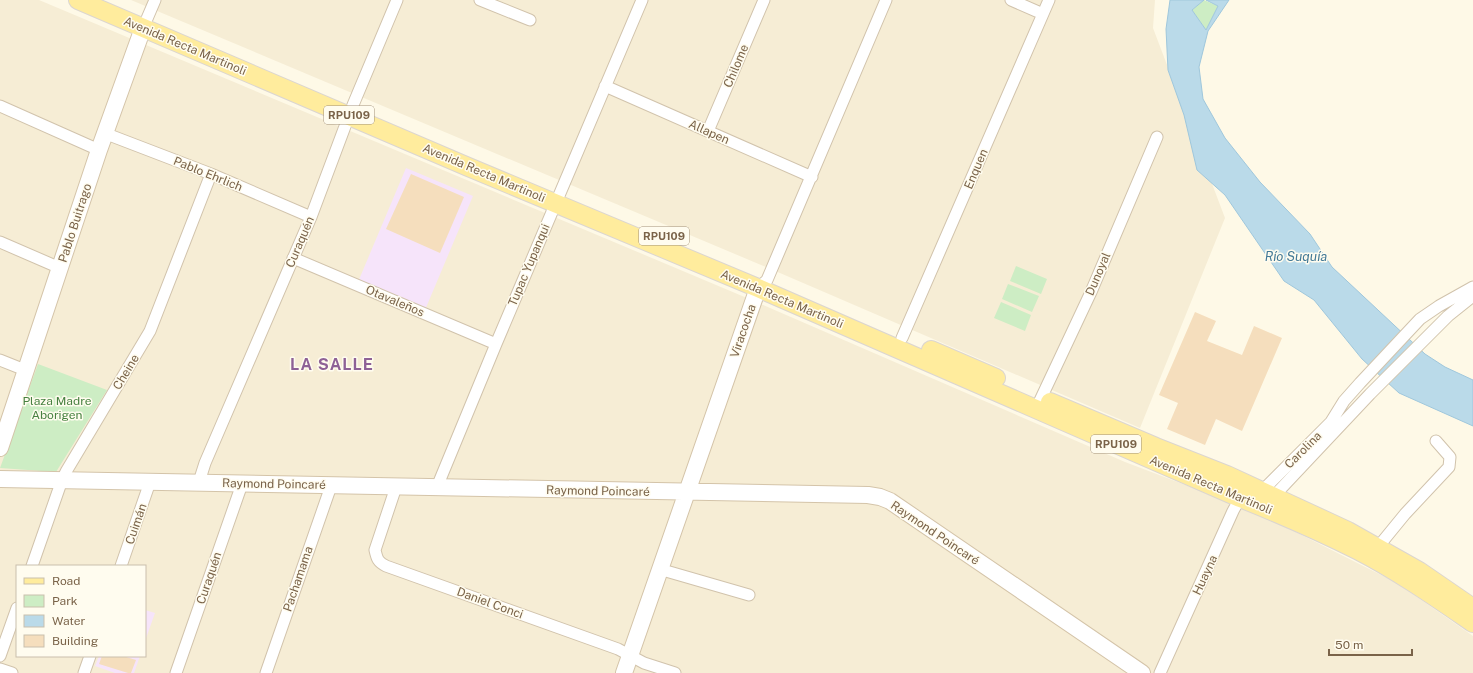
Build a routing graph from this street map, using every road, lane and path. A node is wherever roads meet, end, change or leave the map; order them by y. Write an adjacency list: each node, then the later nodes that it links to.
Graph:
1 (78, 0): 13 (main road, Avenida Recta Martinoli / RPU109)
2 (110, 0): 13 (main road, Avenida Recta Martinoli / RPU109)
3 (155, 0): 13 (street, Pablo Buitrago)
4 (397, 0): 16 (street, Curaquén)
5 (480, 0): 12 (street)
6 (642, 0): 14 (street, Tupac Yupanqui)
7 (764, 0): 17 (street, Chilome)
8 (886, 0): 22 (street, Viracocha)
9 (1011, 0): 11 (street)
10 (1049, 0): 11 (street, Enquen)
11 (1043, 14): 33 (street, Enquen)
12 (530, 20)
13 (145, 22): 16 (main road, Avenida Recta Martinoli / RPU109); 18 (street, Pablo Buitrago)
14 (605, 86): 17 (street, Allapen); 23 (street, Tupac Yupanqui)
15 (0, 106): 20 (street)
16 (352, 110): 23 (main road, Avenida Recta Martinoli / RPU109); 24 (street, Curaquén)
17 (708, 131): 22 (street, Allapen)
18 (104, 133): 20 (street, Pablo Buitrago); 21 (street, Pablo Ehrlich)
19 (1157, 137): 37 (street, Dunoyal)
20 (99, 150): 27 (street, Pablo Buitrago)
21 (211, 174): 24 (street, Pablo Ehrlich); 41 (street, Cheine)
22 (812, 177): 28 (street, Viracocha)
23 (558, 198): 28 (main road, Avenida Recta Martinoli / RPU109); 34 (street, Tupac Yupanqui)
24 (311, 217): 26 (street, Curaquén)
25 (0, 242): 27 (street)
26 (294, 258): 34 (street, Otavaleños); 43 (street, Curaquén)
27 (60, 268): 36 (street, Pablo Buitrago)
28 (763, 284): 33 (main road, Avenida Recta Martinoli / RPU109); 37 (main road, Avenida Recta Martinoli / RPU109); 48 (street, Viracocha)
29 (1473, 286): 31 (street)
30 (1473, 296): 32 (street)
31 (1439, 306): 32 (street); 49 (street, Carolina)
32 (1448, 316): 49 (street, Carolina)
33 (902, 338): 37 (main road, Avenida Recta Martinoli / RPU109)
34 (496, 344): 47 (street, Tupac Yupanqui)
35 (0, 360): 36 (street)
36 (25, 370): 39 (street, Pablo Buitrago)
37 (1038, 403): 49 (main road, Avenida Recta Martinoli / RPU109); 49 (main road, Avenida Recta Martinoli / RPU109)
38 (1436, 441): 50 (street)
39 (0, 448)
40 (0, 479): 41 (street, Raymond Poincaré)
41 (62, 480): 42 (street, Raymond Poincaré); 51 (street, Cheine)
42 (150, 482): 43 (street, Raymond Poincaré); 52 (street, Cuimán)
43 (199, 482): 44 (street, Raymond Poincaré)
44 (242, 484): 45 (street, Raymond Poincaré); 64 (street, Curaquén)
45 (331, 486): 46 (street, Raymond Poincaré); 65 (street, Pachamama)
46 (396, 487): 47 (street, Raymond Poincaré); 58 (street, Daniel Conci)
47 (437, 487): 48 (street, Raymond Poincaré)
48 (686, 493): 53 (street, Viracocha); 68 (street, Raymond Poincaré)
49 (1257, 496): 50 (main road, Avenida Recta Martinoli / RPU109); 57 (main road, Avenida Recta Martinoli / RPU109); 69 (street, Huayna)
50 (1378, 547): 55 (main road, Avenida Recta Martinoli / RPU109)
51 (32, 565)
52 (121, 565)
53 (660, 569): 54 (street); 58 (street, Viracocha)
54 (749, 595)
55 (1473, 608)
56 (16, 611): 59 (street)
57 (1473, 623)
58 (630, 654): 66 (street, Viracocha); 67 (street, Daniel Conci)
59 (0, 656)
60 (90, 657): 63 (street)
61 (0, 669): 62 (street)
62 (12, 673)
63 (84, 673)
64 (176, 673)
65 (266, 673)
66 (624, 673)
67 (675, 673)
68 (1142, 673)
69 (1160, 673)

